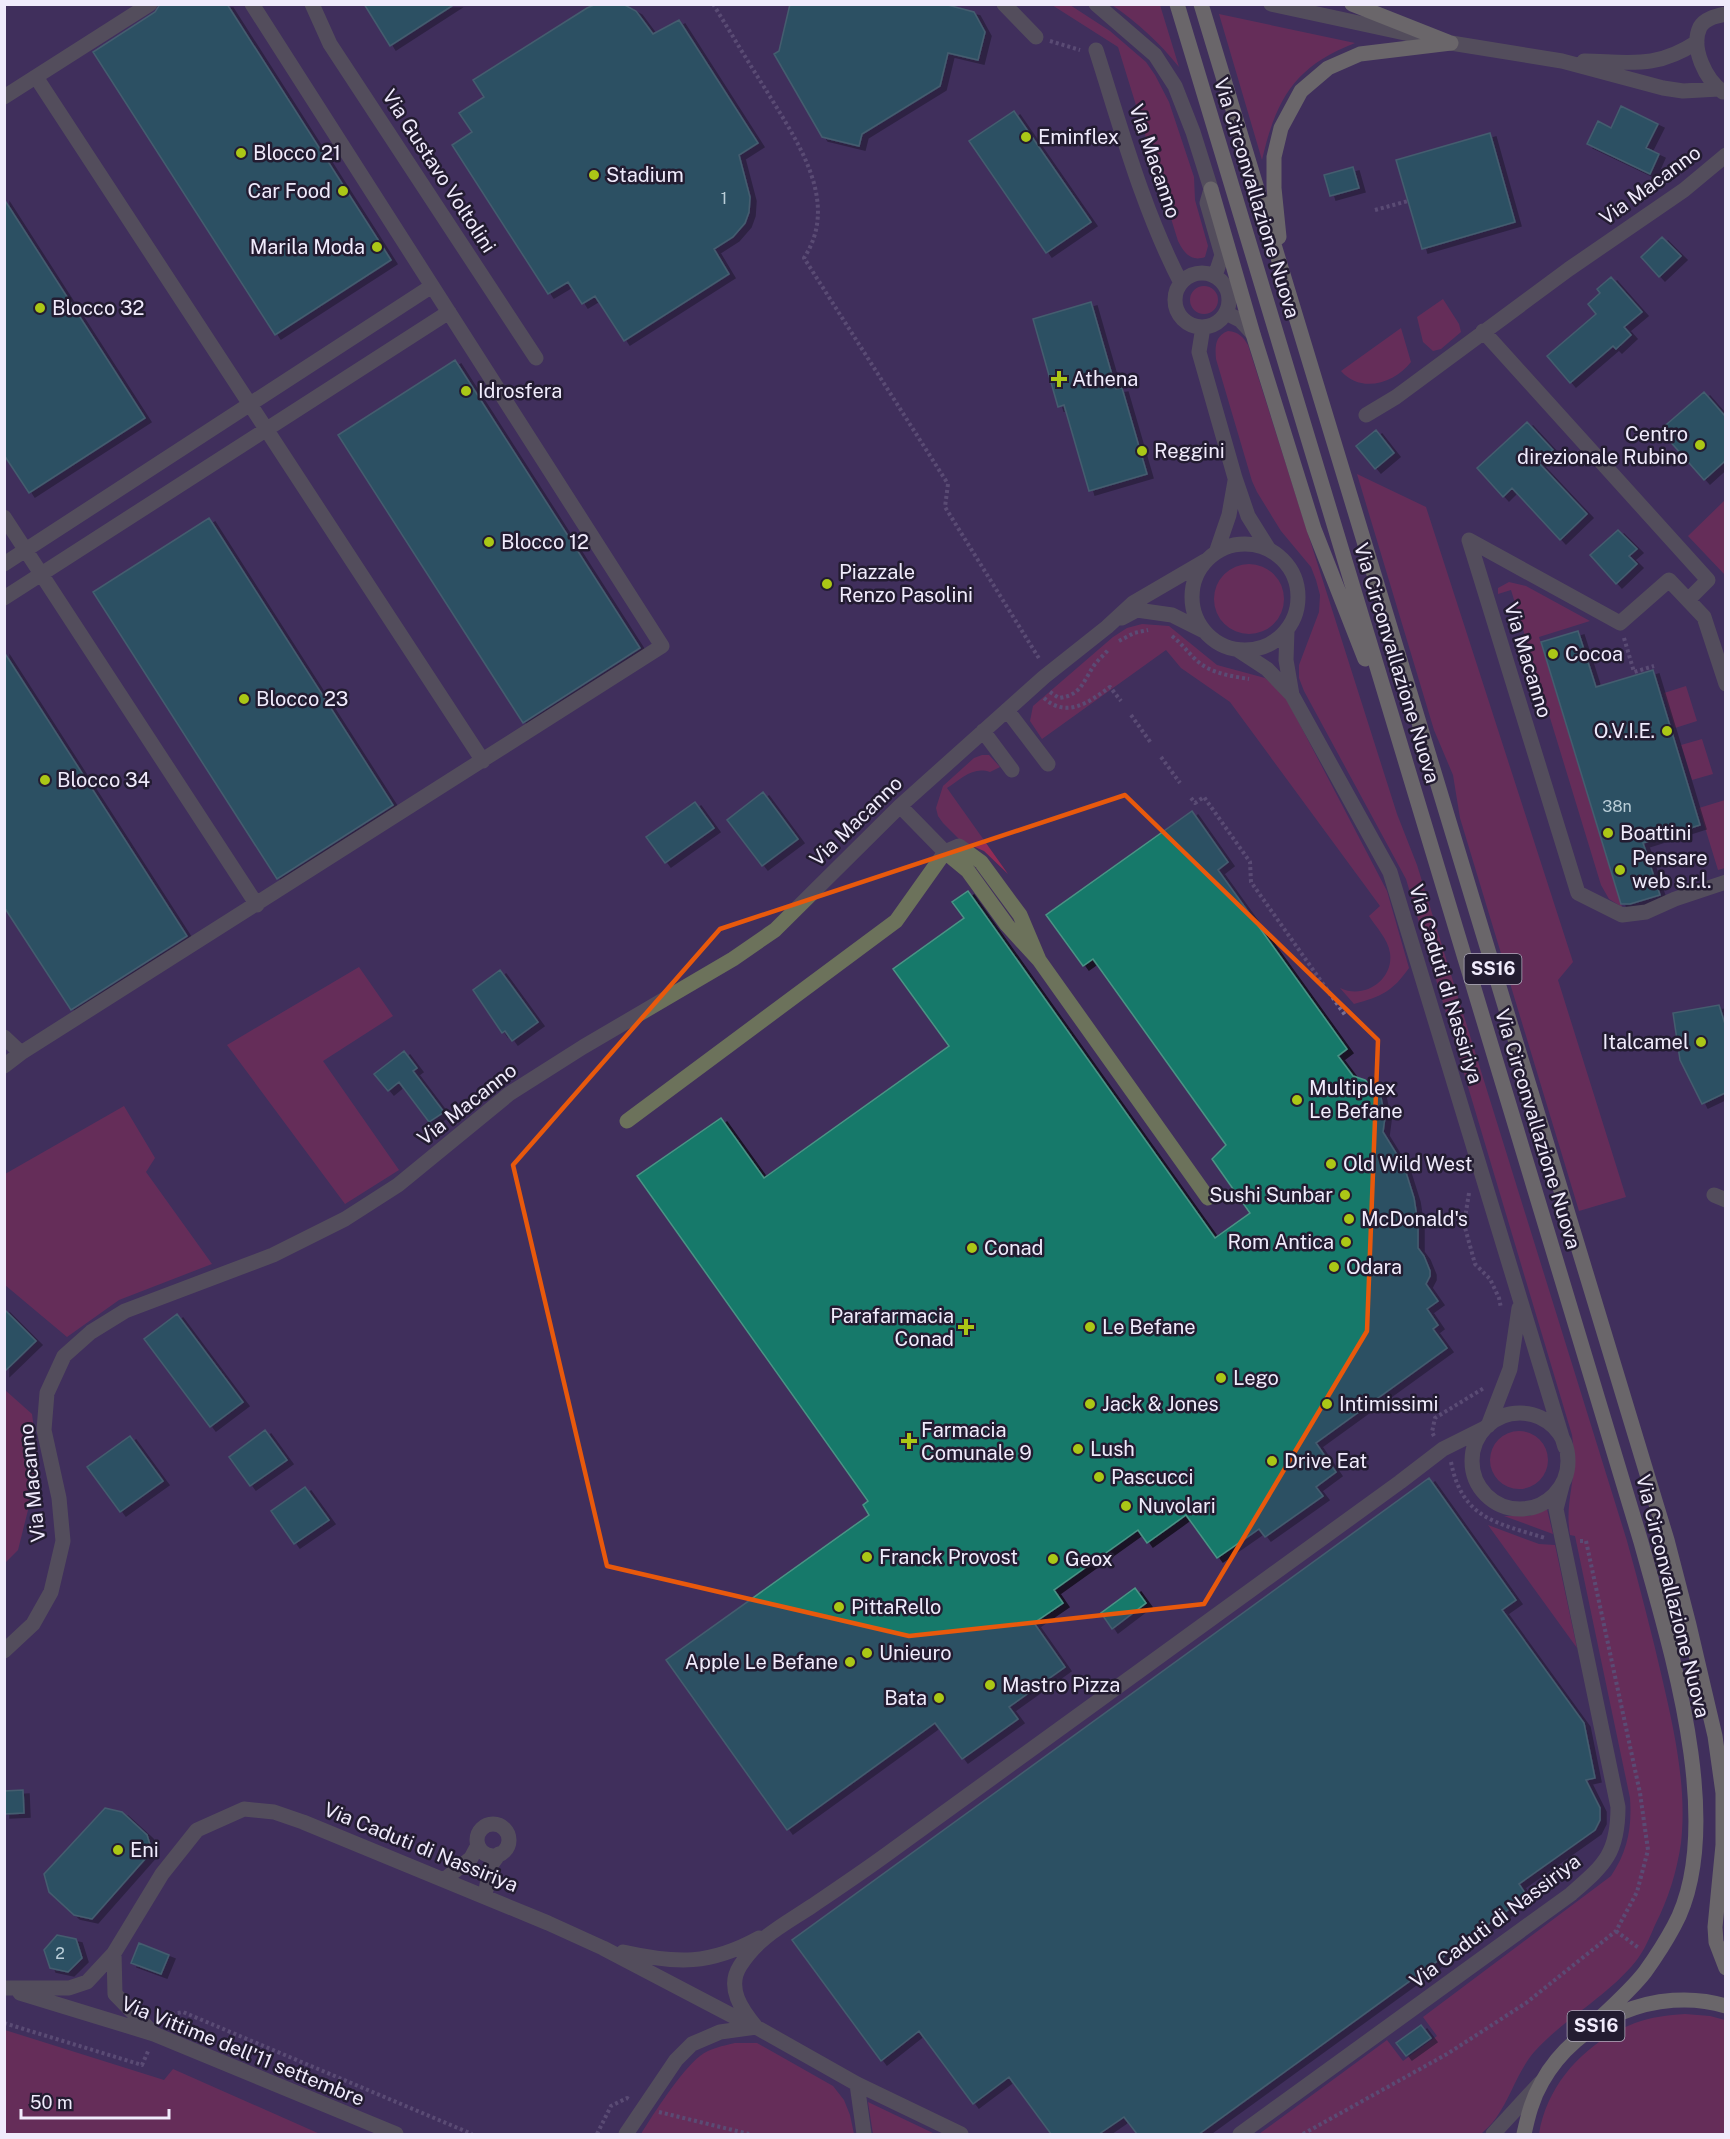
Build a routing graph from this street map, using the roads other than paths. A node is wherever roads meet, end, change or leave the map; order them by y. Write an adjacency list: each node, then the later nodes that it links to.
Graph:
1 (150, 4): 16 (street)
2 (252, 4): 24 (street)
3 (312, 4): 30 (street, Via Gustavo Voltolini)
4 (1004, 4): 11 (street)
5 (1096, 4): 20 (street, Via Macanno)
6 (1177, 4): 55 (main road, Via Circonvallazione Nuova / SS16)
7 (1201, 4): 21 (main road, Via Circonvallazione Nuova / SS16)
8 (1270, 4): 13 (street)
9 (1352, 4): 13 (main road)
10 (1725, 14): 12 (street)
11 (1036, 37)
12 (1697, 42): 15 (street); 17 (street)
13 (1451, 44): 15 (street); 21 (main road)
14 (1096, 50): 23 (street, Via Macanno)
15 (1562, 60): 17 (street)
16 (36, 77): 18 (street); 31 (street)
17 (1722, 91)
18 (4, 97)
19 (1725, 154): 28 (street, Via Macanno)
20 (1211, 189): 22 (street, Via Macanno); 29 (main road)
21 (1282, 269): 77 (main road, Via Circonvallazione Nuova / SS16)
22 (1215, 276): 23 (street); 26 (street)
23 (1181, 283): 27 (street)
24 (432, 286): 25 (street); 31 (street)
25 (449, 312): 33 (street); 52 (street)
26 (1226, 313): 27 (street); 29 (street)
27 (1203, 327): 34 (street, Via Macanno)
28 (1483, 331): 32 (street, Via Macanno); 43 (street)
29 (1253, 334): 55 (main road)
30 (536, 358)
31 (250, 404): 33 (street); 37 (street)
32 (1366, 415)
33 (267, 430): 41 (street); 52 (street)
34 (1235, 478): 36 (street, Via Macanno); 38 (street, Via Macanno)
35 (4, 517): 37 (street)
36 (1268, 548): 38 (street, Via Macanno); 45 (street, Via Macanno)
37 (26, 550): 40 (street); 41 (street)
38 (1217, 550): 39 (street, Via Macanno)
39 (1205, 561): 44 (street, Via Macanno); 46 (street, Via Macanno)
40 (4, 564)
41 (42, 574): 42 (street); 59 (street)
42 (4, 598)
43 (1688, 600): 48 (street); 58 (street, Via Macanno)
44 (1107, 627): 46 (street, Via Macanno); 50 (street, Via Macanno)
45 (1287, 630): 47 (street); 49 (street, Via Caduti di Nassiriya)
46 (1204, 632): 47 (street, Via Macanno)
47 (1238, 650): 49 (street, Via Caduti di Nassiriya)
48 (1725, 684)
49 (1292, 695): 65 (street, Via Caduti di Nassiriya)
50 (1007, 710): 51 (street, Via Macanno); 53 (street)
51 (983, 731): 54 (street); 56 (street, Via Macanno)
52 (483, 761): 59 (street)
53 (1048, 764)
54 (1012, 770)
55 (1409, 772): 82 (main road, Via Circonvallazione Nuova / SS16)
56 (900, 806): 57 (street); 69 (street, Via Macanno)
57 (945, 852): 63 (street); 64 (street)
58 (1725, 882)
59 (257, 905): 61 (street)
60 (4, 1037): 61 (street)
61 (21, 1053): 62 (street)
62 (4, 1066)
63 (627, 1121)
64 (1209, 1198)
65 (1520, 1302): 66 (street, Via Caduti di Nassiriya); 67 (street, Via Caduti di Nassiriya)
66 (1486, 1427): 67 (street); 68 (street, Via Caduti di Nassiriya); 74 (street)
67 (1565, 1447): 68 (street, Via Caduti di Nassiriya)
68 (1563, 1482): 89 (street, Via Caduti di Nassiriya)
69 (4, 1651)
70 (478, 1845): 71 (street); 71 (street); 72 (street)
71 (499, 1854): 73 (street)
72 (445, 1879): 73 (street, Via Caduti di Nassiriya); 76 (street, Via Caduti di Nassiriya)
73 (485, 1895): 75 (street, Via Caduti di Nassiriya)
74 (771, 1931): 75 (street); 80 (street)
75 (603, 1948): 80 (street, Via Caduti di Nassiriya)
76 (114, 1953): 78 (street, Via Caduti di Nassiriya); 81 (street)
77 (1725, 1968)
78 (4, 1988): 81 (street, Via Vittime dell'11 settembre)
79 (1725, 2006): 82 (main road, Via Circonvallazione Nuova / SS16)
80 (756, 2027): 84 (street, Via Caduti di Nassiriya); 86 (street)
81 (154, 2034): 85 (street, Via Vittime dell'11 settembre)
82 (1580, 2037): 83 (main road, Via Circonvallazione Nuova / SS16)
83 (1542, 2081): 90 (street); 91 (main road, Via Circonvallazione Nuova / SS16)
84 (857, 2084): 87 (street); 88 (street, Via Caduti di Nassiriya)
85 (396, 2134)
86 (626, 2134)
87 (864, 2134)
88 (961, 2134)
89 (1240, 2134)
90 (1493, 2134)
91 (1524, 2134)

